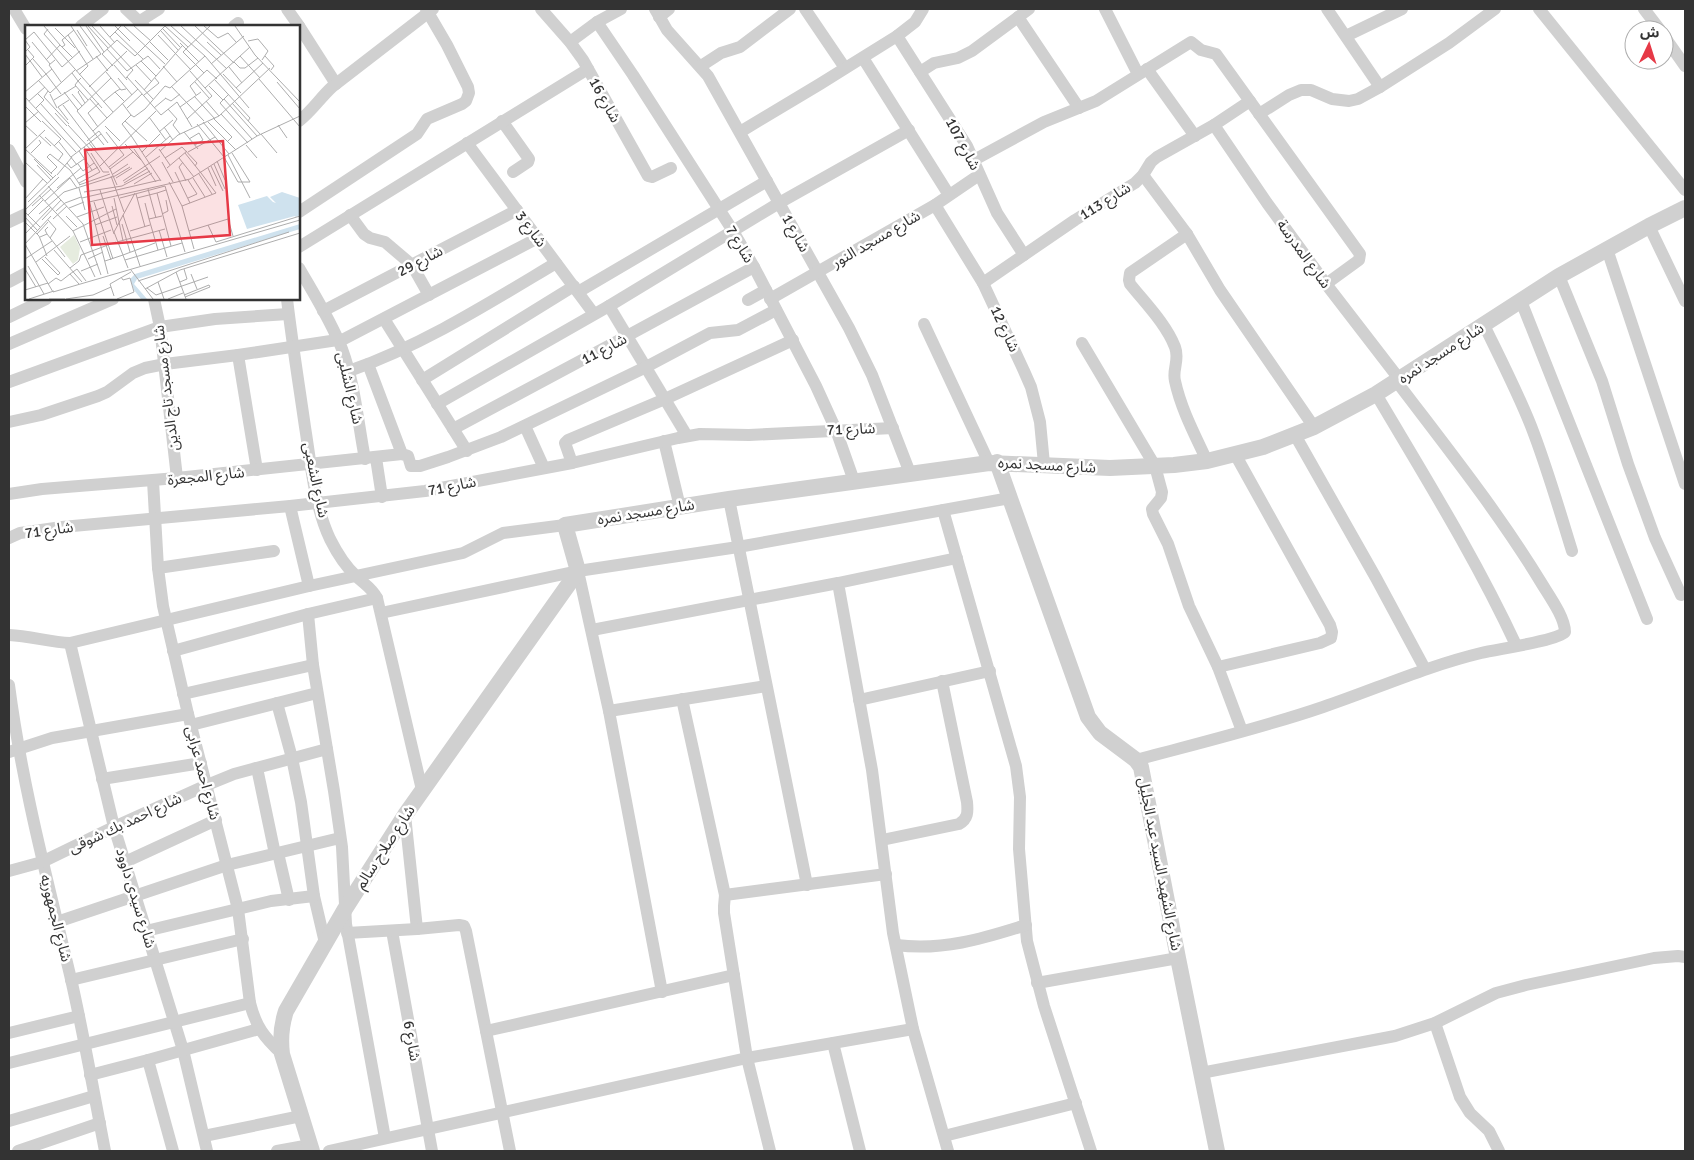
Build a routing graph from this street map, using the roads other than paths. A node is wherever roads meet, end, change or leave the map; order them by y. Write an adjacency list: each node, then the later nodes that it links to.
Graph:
1 (14, 9): 26 (street)
2 (103, 9): 21 (street)
3 (126, 9): 24 (street)
4 (287, 9): 25 (street)
5 (541, 9): 30 (street, شارع 16)
6 (621, 9): 23 (street)
7 (790, 9): 33 (street)
8 (805, 9): 35 (street)
9 (923, 9): 28 (street)
10 (1029, 9): 20 (street)
11 (1105, 9): 38 (street)
12 (1327, 9): 29 (street)
13 (1402, 9): 29 (street)
14 (1496, 9): 40 (street)
15 (1539, 9): 59 (street)
16 (1644, 9): 22 (street)
17 (153, 10): 24 (street)
18 (429, 10): 39 (street); 66 (street)
19 (661, 12): 33 (street, شارع 1)
20 (1018, 17): 37 (street); 42 (street)
21 (84, 18)
22 (1652, 20)
23 (597, 22): 30 (street); 64 (street, شارع 7)
24 (142, 24)
25 (298, 25)
26 (25, 27)
27 (300, 28): 39 (street)
28 (897, 36): 32 (street); 37 (street, شارع 107)
29 (1346, 36): 40 (street)
30 (570, 42): 36 (street, شارع 16)
31 (1674, 50): 34 (street)
32 (864, 58): 35 (street); 47 (street)
33 (701, 66): 48 (street, شارع 1)
34 (1685, 66)
35 (845, 68): 48 (street)
36 (588, 69): 45 (street); 53 (street, شارع 16)
37 (920, 72): 52 (street, شارع 107)
38 (1142, 72): 41 (street); 42 (street); 49 (street)
39 (336, 84): 44 (street)
40 (1380, 87): 43 (street)
41 (1250, 101): 43 (street); 46 (street, شارع 113)
42 (1079, 108): 52 (street)
43 (1259, 114): 86 (street)
44 (300, 120)
45 (502, 121): 50 (street); 54 (street)
46 (1214, 125): 49 (street, شارع 113); 86 (street, شارع المدرسة)
47 (909, 130): 60 (street); 61 (street)
48 (740, 132): 58 (street, شارع 1)
49 (1195, 136): 56 (street, شارع 113)
50 (467, 143): 65 (street, شارع 3); 68 (street)
51 (9, 150): 57 (street)
52 (974, 160): 55 (street, شارع 107)
53 (671, 168)
54 (513, 172)
55 (980, 175): 60 (street, شارع مسجد النور); 76 (street, شارع 107)
56 (1143, 175): 72 (street); 76 (street, شارع 113)
57 (25, 180)
58 (767, 181): 61 (street, شارع 1); 64 (street)
59 (1685, 190)
60 (949, 195): 62 (street, شارع مسجد النور)
61 (779, 203): 71 (street); 81 (street, شارع 1)
62 (935, 205): 81 (street, شارع مسجد النور); 85 (street, شارع 12)
63 (1685, 208): 70 (street, شارع مسجد نمره)
64 (718, 209): 71 (street, شارع 7); 87 (street)
65 (517, 210): 73 (street, شارع 3); 78 (street, شارع 29)
66 (300, 211)
67 (25, 214): 69 (street)
68 (350, 215): 74 (street); 78 (street)
69 (9, 222)
70 (1649, 226): 75 (street, شارع مسجد نمره); 96 (street)
71 (733, 231): 79 (street, شارع 7); 97 (street)
72 (1187, 234): 126 (street); 137 (street)
73 (538, 238): 77 (street, شارع 3); 88 (street)
74 (300, 246)
75 (1607, 249): 83 (street, شارع مسجد نمره); 149 (street)
76 (1024, 255): 85 (street, شارع 113)
77 (556, 263): 87 (street, شارع 3); 112 (street)
78 (412, 265): 88 (street); 98 (street, شارع 29)
79 (754, 267): 94 (street, شارع 7); 106 (street, شارع 11)
80 (300, 272): 98 (street, شارع الشلبى)
81 (818, 272): 94 (street, شارع مسجد النور); 127 (street, شارع 1)
82 (25, 274): 84 (street)
83 (1559, 276): 95 (street, شارع مسجد نمره); 170 (street)
84 (9, 282)
85 (983, 283): 140 (street, شارع 12)
86 (1326, 284): 119 (street, شارع المدرسة)
87 (576, 289): 100 (street, شارع 3); 118 (street)
88 (429, 295): 102 (street)
89 (44, 300): 101 (street)
90 (111, 300): 110 (street)
91 (154, 300): 105 (street, شارع مسجد تاج الدين)
92 (287, 300): 99 (street, شارع الشعبى)
93 (748, 300): 94 (street)
94 (771, 300): 107 (street, شارع 7); 116 (street)
95 (1521, 301): 104 (street, شارع مسجد نمره); 175 (street)
96 (1685, 301)
97 (609, 306): 100 (street); 106 (street)
98 (323, 311): 108 (street, شارع الشلبى)
99 (288, 314): 105 (street); 111 (street, شارع الشعبى)
100 (594, 314): 123 (street)
101 (9, 317)
102 (384, 318): 108 (street); 112 (street)
103 (924, 324): 138 (street)
104 (1484, 324): 119 (street, شارع مسجد نمره); 163 (street)
105 (160, 327): 114 (street, شارع مسجد تاج الدين); 120 (street)
106 (627, 336): 116 (street); 128 (street, شارع 11)
107 (793, 340): 122 (street); 129 (street, شارع 7)
108 (339, 341): 111 (street); 117 (street, شارع الشلبى)
109 (1082, 343): 142 (street)
110 (9, 344)
111 (294, 347): 113 (street); 141 (street, شارع الشعبى)
112 (403, 350): 115 (street); 118 (street)
113 (238, 355): 114 (street); 144 (street)
114 (165, 364): 124 (street); 146 (street, شارع مسجد تاج الدين)
115 (368, 364): 117 (street); 134 (street)
116 (646, 367): 122 (street); 125 (street)
117 (349, 371): 136 (street, شارع الشلبى)
118 (422, 380): 123 (street)
119 (1399, 381): 121 (street, شارع مسجد نمره); 180 (street, شارع المدرسة)
120 (9, 382)
121 (1376, 394): 126 (street, شارع مسجد نمره); 180 (street)
122 (666, 398): 131 (street); 139 (street)
123 (437, 404): 128 (street)
124 (9, 422)
125 (525, 426): 133 (street); 143 (street)
126 (1314, 427): 130 (street, شارع مسجد نمره)
127 (893, 428): 129 (street, شارع 71); 145 (street, شارع 1)
128 (453, 429): 133 (street)
129 (836, 430): 131 (street, شارع 71); 148 (street, شارع 7)
130 (1294, 435): 135 (street, شارع مسجد نمره); 184 (street)
131 (687, 436): 132 (street, شارع 71)
132 (664, 441): 139 (street, شارع 71); 156 (street)
133 (467, 451): 134 (street)
134 (402, 454): 136 (street, شارع المجعرة)
135 (1235, 454): 137 (street, شارع مسجد نمره); 183 (street)
136 (370, 458): 141 (street, شارع المجعرة); 151 (street, شارع الشلبى)
137 (1207, 460): 142 (street, شارع مسجد نمره)
138 (993, 462): 140 (street, شارع مسجد نمره); 145 (street, شارع مسجد نمره); 152 (street, شارع الشهيد السيد عبد الجليل)
139 (572, 463): 143 (street, شارع 71)
140 (1044, 464): 142 (street, شارع مسجد نمره)
141 (311, 465): 144 (street, شارع المجعرة); 154 (street, شارع الشعبى)
142 (1155, 466): 183 (street)
143 (544, 468): 151 (street, شارع 71)
144 (257, 470): 146 (street, شارع المجعرة)
145 (910, 473): 148 (street, شارع مسجد نمره)
146 (177, 478): 147 (street, شارع المجعرة)
147 (153, 481): 150 (street, شارع المجعرة); 158 (street, شارع احمد عرابى)
148 (854, 481): 153 (street, شارع مسجد نمره)
149 (1685, 484)
150 (9, 494)
151 (382, 497): 154 (street, شارع 71)
152 (1010, 498): 157 (street); 202 (street, شارع الشهيد السيد عبد الجليل)
153 (729, 499): 156 (street, شارع مسجد نمره); 161 (street)
154 (318, 504): 155 (street, شارع 71); 167 (street, شارع الشعبى)
155 (290, 506): 158 (street, شارع 71); 169 (street)
156 (680, 507): 159 (street, شارع مسجد نمره)
157 (943, 510): 161 (street); 164 (street)
158 (155, 519): 160 (street, شارع 71); 165 (street, شارع احمد عرابى)
159 (565, 525): 166 (street); 167 (street, شارع مسجد نمره)
160 (9, 538)
161 (738, 547): 166 (street); 172 (street)
162 (274, 551): 165 (street)
163 (1572, 551)
164 (957, 558): 168 (street); 185 (street)
165 (158, 568): 176 (street, شارع احمد عرابى)
166 (578, 571): 173 (street); 177 (street); 207 (street, شارع صلاح سالم)
167 (356, 576): 169 (street, شارع مسجد نمره); 171 (street, شارع الشعبى)
168 (838, 583): 172 (street); 192 (street)
169 (309, 586): 176 (street, شارع مسجد نمره)
170 (1681, 595)
171 (377, 598): 173 (street, شارع الشعبى); 174 (street)
172 (749, 600): 177 (street); 188 (street)
173 (381, 613): 207 (street, شارع الشعبى)
174 (308, 614): 181 (street); 182 (street)
175 (1647, 619)
176 (166, 620): 179 (street, شارع مسجد نمره); 181 (street, شارع احمد عرابى)
177 (592, 630): 194 (street)
178 (9, 635): 179 (street)
179 (70, 643): 197 (street, شارع سيدى داوود)
180 (1516, 645): 184 (street)
181 (173, 651): 190 (street, شارع احمد عرابى)
182 (313, 665): 189 (street); 190 (street)
183 (1218, 667): 198 (street)
184 (1426, 670): 198 (street)
185 (990, 671): 186 (street); 228 (street)
186 (942, 681): 192 (street); 212 (street)
187 (9, 685): 195 (street, شارع الجمهوريه)
188 (766, 686): 191 (street); 220 (street)
189 (317, 693): 193 (street); 199 (street)
190 (183, 694): 196 (street, شارع احمد عرابى)
191 (682, 699): 194 (street); 221 (street)
192 (859, 700): 212 (street)
193 (278, 703): 196 (street); 201 (street)
194 (609, 711): 242 (street)
195 (10, 712): 200 (street, شارع الجمهوريه)
196 (189, 719): 197 (street); 203 (street, شارع احمد عرابى)
197 (91, 730): 200 (street); 205 (street, شارع سيدى داوود)
198 (1242, 732): 202 (street)
199 (327, 748): 201 (street, شارع احمد بك شوقى); 211 (street)
200 (13, 750): 215 (street, شارع الجمهوريه)
201 (292, 758): 204 (street, شارع احمد بك شوقى); 213 (street)
202 (1136, 760): 237 (street, شارع الشهيد السيد عبد الجليل)
203 (201, 763): 205 (street); 206 (street, شارع احمد عرابى)
204 (257, 768): 206 (street, شارع احمد بك شوقى); 214 (street)
205 (102, 780): 210 (street, شارع سيدى داوود)
206 (206, 785): 209 (street, شارع احمد عرابى); 210 (street, شارع احمد بك شوقى)
207 (422, 790): 208 (street, شارع صلاح سالم)
208 (406, 814): 226 (street, شارع صلاح سالم); 229 (street)
209 (216, 820): 216 (street); 217 (street, شارع احمد عرابى)
210 (114, 827): 215 (street, شارع احمد بك شوقى); 216 (street, شارع سيدى داوود)
211 (340, 838): 213 (street); 226 (street)
212 (882, 840): 219 (street)
213 (307, 847): 214 (street); 223 (street)
214 (276, 854): 217 (street); 224 (street)
215 (42, 862): 218 (street, شارع احمد بك شوقى); 227 (street, شارع الجمهوريه)
216 (125, 862): 222 (street, شارع سيدى داوود)
217 (227, 865): 222 (street); 225 (street, شارع احمد عرابى)
218 (9, 872)
219 (886, 874): 220 (street); 235 (street)
220 (807, 885): 221 (street)
221 (725, 895): 239 (street)
222 (135, 896): 227 (street); 231 (street, شارع سيدى داوود)
223 (314, 896): 224 (street); 234 (street)
224 (289, 900): 225 (street)
225 (238, 909): 231 (street); 233 (street, شارع احمد عرابى)
226 (345, 909): 232 (street); 234 (street, شارع صلاح سالم)
227 (57, 922): 240 (street, شارع الجمهوريه)
228 (1026, 925): 235 (street); 241 (street)
229 (417, 929): 230 (street); 249 (street)
230 (392, 930): 232 (street); 266 (street, شارع 6)
231 (146, 931): 238 (street, شارع سيدى داوود)
232 (347, 933): 269 (street)
233 (243, 939): 238 (street); 243 (street, شارع احمد عرابى)
234 (326, 943): 254 (street, شارع صلاح سالم)
235 (896, 945): 248 (street)
236 (1685, 957): 246 (street)
237 (1178, 958): 241 (street); 258 (street, شارع الشهيد السيد عبد الجليل)
238 (155, 959): 240 (street); 245 (street, شارع سيدى داوود)
239 (734, 975): 242 (street); 255 (street)
240 (71, 980): 244 (street, شارع الجمهوريه)
241 (1037, 982): 261 (street)
242 (662, 992): 249 (street)
243 (250, 1002): 245 (street); 247 (street, شارع احمد عرابى)
244 (79, 1016): 250 (street); 252 (street, شارع الجمهوريه)
245 (174, 1021): 252 (street); 253 (street, شارع سيدى داوود)
246 (1435, 1023): 258 (street); 284 (street)
247 (259, 1029): 253 (street); 254 (street, شارع احمد عرابى)
248 (913, 1029): 251 (street); 268 (street)
249 (486, 1031): 262 (street)
250 (9, 1033)
251 (833, 1043): 255 (street); 280 (street)
252 (84, 1044): 257 (street); 259 (street, شارع الجمهوريه)
253 (183, 1050): 256 (street); 267 (street, شارع سيدى داوود)
254 (282, 1054): 263 (street, شارع صلاح سالم)
255 (747, 1058): 262 (street); 279 (street)
256 (148, 1060): 259 (street); 273 (street)
257 (9, 1063)
258 (1201, 1073): 283 (street, شارع الشهيد السيد عبد الجليل)
259 (90, 1075): 260 (street, شارع الجمهوريه)
260 (94, 1096): 264 (street); 265 (street, شارع الجمهوريه)
261 (1076, 1103): 268 (street); 282 (street)
262 (501, 1112): 266 (street); 278 (street)
263 (301, 1116): 267 (street); 270 (street, شارع صلاح سالم)
264 (9, 1122)
265 (100, 1123): 271 (street); 272 (street, شارع الجمهوريه)
266 (427, 1128): 269 (street); 277 (street, شارع 6)
267 (204, 1136): 274 (street, شارع سيدى داوود)
268 (944, 1136): 281 (street)
269 (385, 1138): 276 (street)
270 (311, 1148): 275 (street)
271 (18, 1151)
272 (106, 1151)
273 (173, 1151)
274 (207, 1151)
275 (277, 1151)
276 (328, 1151)
277 (432, 1151)
278 (510, 1151)
279 (770, 1151)
280 (860, 1151)
281 (948, 1151)
282 (1091, 1151)
283 (1217, 1151)
284 (1500, 1151)

